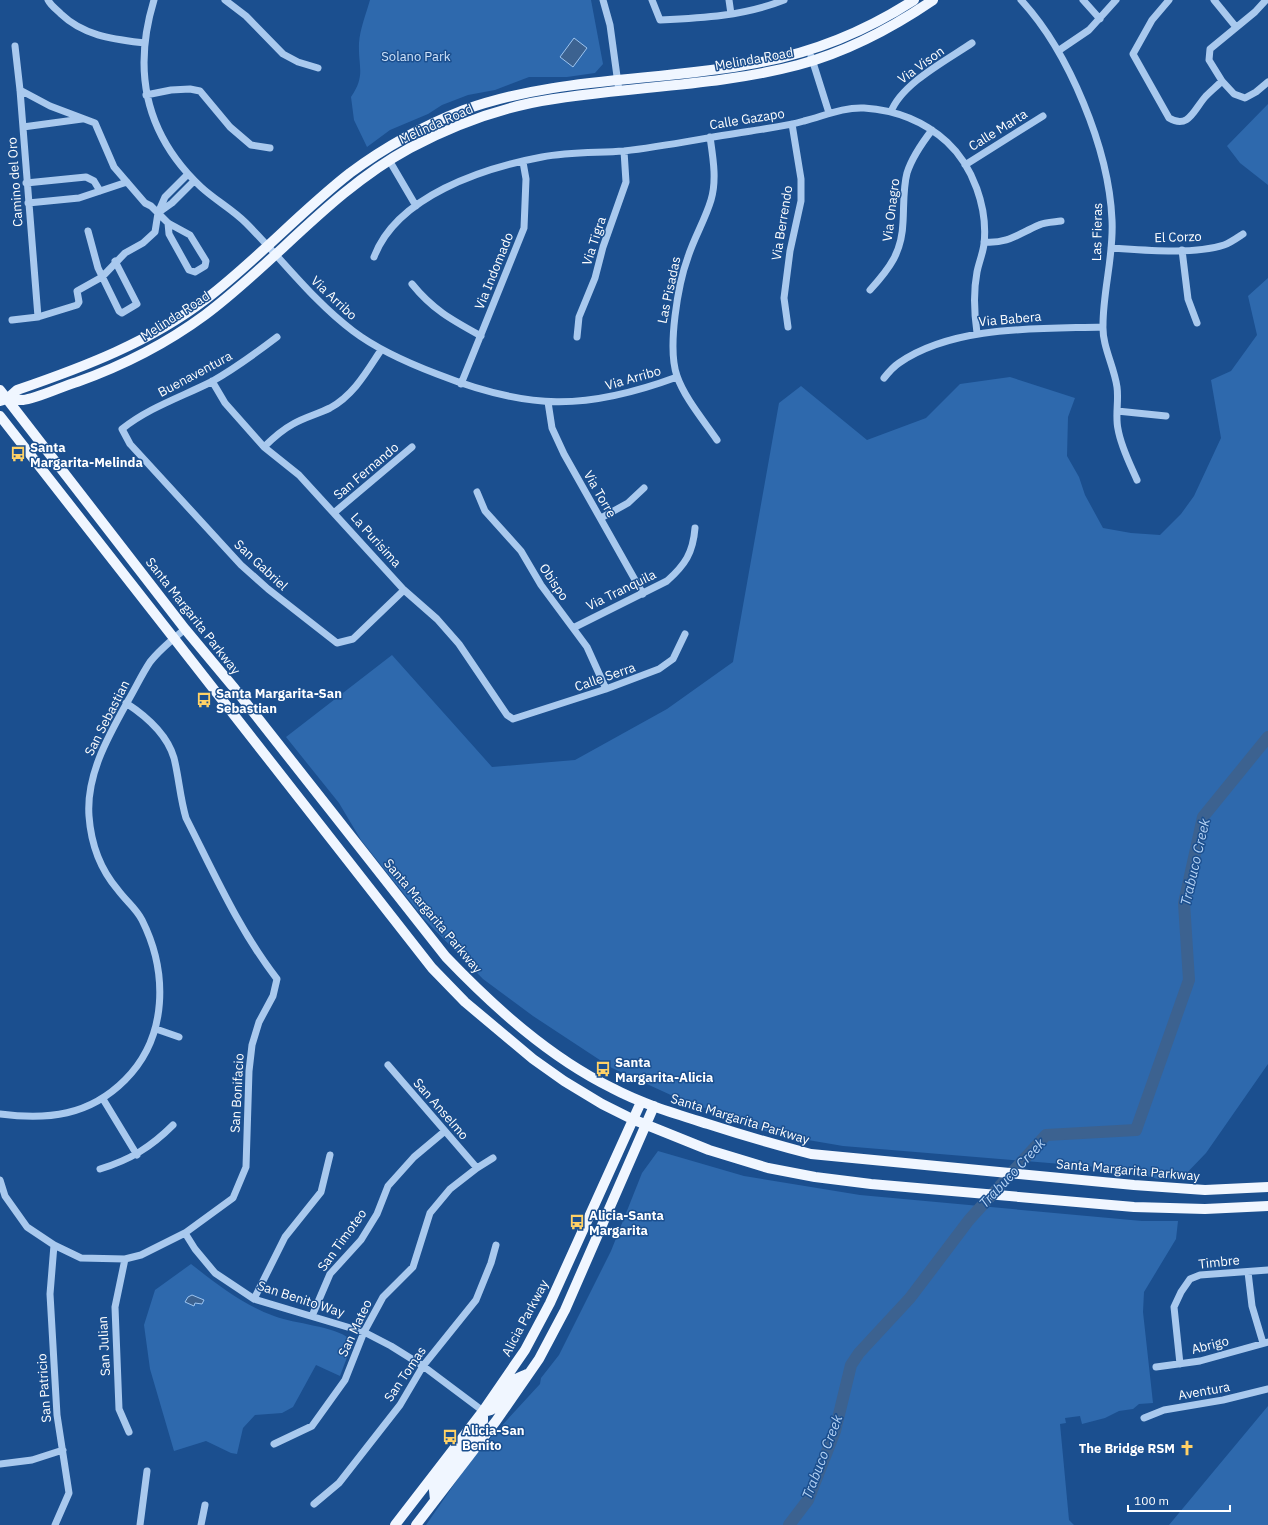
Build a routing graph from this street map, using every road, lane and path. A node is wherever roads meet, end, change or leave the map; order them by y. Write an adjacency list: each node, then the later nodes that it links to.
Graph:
1 (48, 0): 19 (street)
2 (154, 0): 19 (street, Via Arribo)
3 (225, 0): 25 (street)
4 (603, 0): 26 (street)
5 (652, 0): 16 (street)
6 (729, 0): 16 (street)
7 (784, 0): 16 (street)
8 (914, 0): 22 (main road, Melinda Road)
9 (933, 0): 24 (main road, Melinda Road)
10 (1021, 0): 23 (street, Las Fieras)
11 (1083, 0): 17 (street)
12 (1116, 0): 17 (street)
13 (1169, 0): 27 (street)
14 (1214, 0): 18 (street)
15 (1266, 0): 18 (street)
16 (731, 14)
17 (1100, 19): 23 (street)
18 (1236, 27): 27 (street)
19 (144, 43): 31 (street, Via Arribo)
20 (972, 43): 32 (street, Via Vison)
21 (15, 46): 29 (street, Camino del Oro)
22 (809, 50): 24 (street); 26 (main road, Melinda Road)
23 (1058, 51): 59 (street, Las Fieras)
24 (812, 61): 30 (main road, Melinda Road); 33 (street)
25 (318, 68)
26 (618, 80): 30 (street); 58 (main road, Melinda Road)
27 (1222, 81): 28 (street)
28 (1268, 82)
29 (20, 90): 35 (street); 37 (street, Camino del Oro)
30 (620, 91): 42 (main road, Melinda Road)
31 (146, 95): 40 (street); 45 (street, Via Arribo)
32 (891, 112): 33 (street, Calle Gazapo); 38 (street, Calle Gazapo)
33 (829, 113): 36 (street, Calle Gazapo)
34 (1043, 116): 44 (street, Calle Marta)
35 (84, 119): 37 (street); 47 (street)
36 (792, 124): 39 (street, Calle Gazapo); 70 (street, Via Berrendo)
37 (23, 127): 48 (street, Camino del Oro)
38 (932, 130): 44 (street, Calle Gazapo); 66 (street, Via Onagro)
39 (710, 137): 41 (street, Calle Gazapo); 77 (street, Las Pisadas)
40 (270, 148)
41 (624, 150): 43 (street, Calle Gazapo); 75 (street, Via Tigra)
42 (389, 160): 51 (street); 61 (main road, Melinda Road)
43 (523, 162): 51 (street, Calle Gazapo); 73 (street, Via Indomado)
44 (965, 165): 57 (street, Calle Gazapo)
45 (188, 174): 46 (street, Via Arribo); 52 (street)
46 (194, 180): 52 (street); 58 (street, Via Arribo)
47 (127, 182): 49 (street); 52 (street)
48 (26, 183): 49 (street); 50 (street, Camino del Oro)
49 (100, 192): 50 (street)
50 (28, 203): 67 (street, Camino del Oro)
51 (416, 206): 62 (street, Calle Gazapo)
52 (158, 213): 54 (street); 63 (street)
53 (1061, 221): 57 (street)
54 (168, 223): 54 (street)
55 (88, 231): 64 (street)
56 (1243, 234): 60 (street, El Corzo)
57 (984, 242): 72 (street, Calle Gazapo)
58 (267, 246): 61 (street, Via Arribo); 82 (main road, Melinda Road)
59 (1111, 248): 60 (street, El Corzo); 71 (street, Las Fieras)
60 (1182, 250): 69 (street)
61 (275, 255): 76 (street, Via Arribo); 82 (main road, Melinda Road)
62 (374, 257)
63 (115, 261): 64 (street); 64 (street)
64 (102, 277): 67 (street)
65 (412, 284): 73 (street)
66 (870, 290)
67 (38, 317): 68 (street)
68 (12, 320)
69 (1197, 323)
70 (788, 326)
71 (1102, 327): 72 (street, Via Babera); 84 (street, Las Fieras)
72 (977, 333): 78 (street, Via Babera)
73 (481, 336): 80 (street, Via Indomado)
74 (277, 337): 79 (street, Buenaventura)
75 (577, 337)
76 (381, 350): 80 (street, Via Arribo); 89 (street)
77 (677, 377): 83 (street, Via Arribo); 88 (street, Las Pisadas)
78 (884, 378)
79 (212, 381): 87 (street, Buenaventura); 89 (street, La Purisima)
80 (461, 384): 83 (street, Via Arribo)
81 (0, 390): 82 (main road, Santa Margarita Parkway)
82 (4, 400): 100 (main road, Santa Margarita Parkway)
83 (548, 402): 95 (street, Via Torre)
84 (1117, 411): 86 (street); 91 (street, Las Fieras)
85 (0, 416): 102 (main road)
86 (1166, 416)
87 (122, 429): 97 (street, San Gabriel)
88 (717, 440)
89 (264, 447): 94 (street, La Purisima)
90 (412, 447): 94 (street, San Fernando)
91 (1137, 480)
92 (644, 488): 95 (street)
93 (477, 492): 99 (street, Obispo)
94 (335, 512): 97 (street, La Purisima)
95 (601, 518): 98 (street, Via Torre)
96 (695, 528): 98 (street, Via Tranquila)
97 (404, 590): 105 (street, La Purisima)
98 (643, 594): 99 (street, Via Tranquila)
99 (572, 628): 103 (street, Obispo)
100 (185, 629): 102 (street, San Sebastian); 110 (main road, Santa Margarita Parkway)
101 (685, 634): 103 (street, Calle Serra)
102 (174, 638): 104 (street, San Sebastian); 113 (main road)
103 (606, 689): 105 (street, Calle Serra)
104 (126, 703): 106 (street, San Sebastian); 125 (street, San Bonifacio)
105 (515, 719)
106 (156, 1029): 107 (street); 109 (street, San Sebastian)
107 (179, 1037)
108 (388, 1065): 116 (street, San Anselmo)
109 (102, 1099): 112 (street, San Sebastian); 117 (street)
110 (641, 1102): 111 (main road, Santa Margarita Parkway); 113 (main road, Alicia Parkway)
111 (654, 1106): 115 (main road); 123 (main road, Santa Margarita Parkway)
112 (0, 1114)
113 (632, 1119): 115 (main road); 140 (main road, Alicia Parkway)
114 (173, 1125): 117 (street)
115 (646, 1125): 124 (main road); 138 (main road)
116 (445, 1131): 120 (street, San Anselmo); 132 (street, San Timoteo)
117 (137, 1155): 121 (street)
118 (330, 1155): 131 (street)
119 (492, 1158): 120 (street, San Mateo)
120 (477, 1168): 133 (street, San Mateo)
121 (100, 1169)
122 (0, 1180): 126 (street, San Bonifacio)
123 (1268, 1187)
124 (1268, 1206)
125 (185, 1233): 128 (street, San Bonifacio); 131 (street, San Benito Way)
126 (54, 1245): 128 (street, San Bonifacio); 144 (street, San Patricio)
127 (496, 1245): 136 (street, San Tomas)
128 (125, 1259): 142 (street, San Julian)
129 (1268, 1270): 130 (street, Timbre)
130 (1248, 1272): 134 (street); 135 (street, Timbre)
131 (254, 1299): 132 (street, San Benito Way)
132 (312, 1316): 133 (street, San Benito Way)
133 (364, 1332): 136 (street, San Benito Way); 143 (street, San Mateo)
134 (1265, 1343): 135 (street, Abrigo)
135 (1180, 1364): 137 (street, Abrigo)
136 (423, 1366): 140 (street, San Benito Way); 148 (street, San Tomas)
137 (1156, 1367)
138 (528, 1374): 140 (main road); 147 (main road)
139 (1268, 1389): 141 (street, Aventura)
140 (482, 1411): 147 (main road); 153 (main road, Alicia Parkway)
141 (1144, 1418)
142 (129, 1432)
143 (274, 1444)
144 (63, 1450): 145 (street); 150 (street, San Patricio)
145 (0, 1464)
146 (147, 1472): 151 (street)
147 (435, 1500): 154 (main road)
148 (314, 1504)
149 (205, 1505): 152 (street)
150 (55, 1525)
151 (140, 1525)
152 (201, 1525)
153 (395, 1525)
154 (416, 1525)

